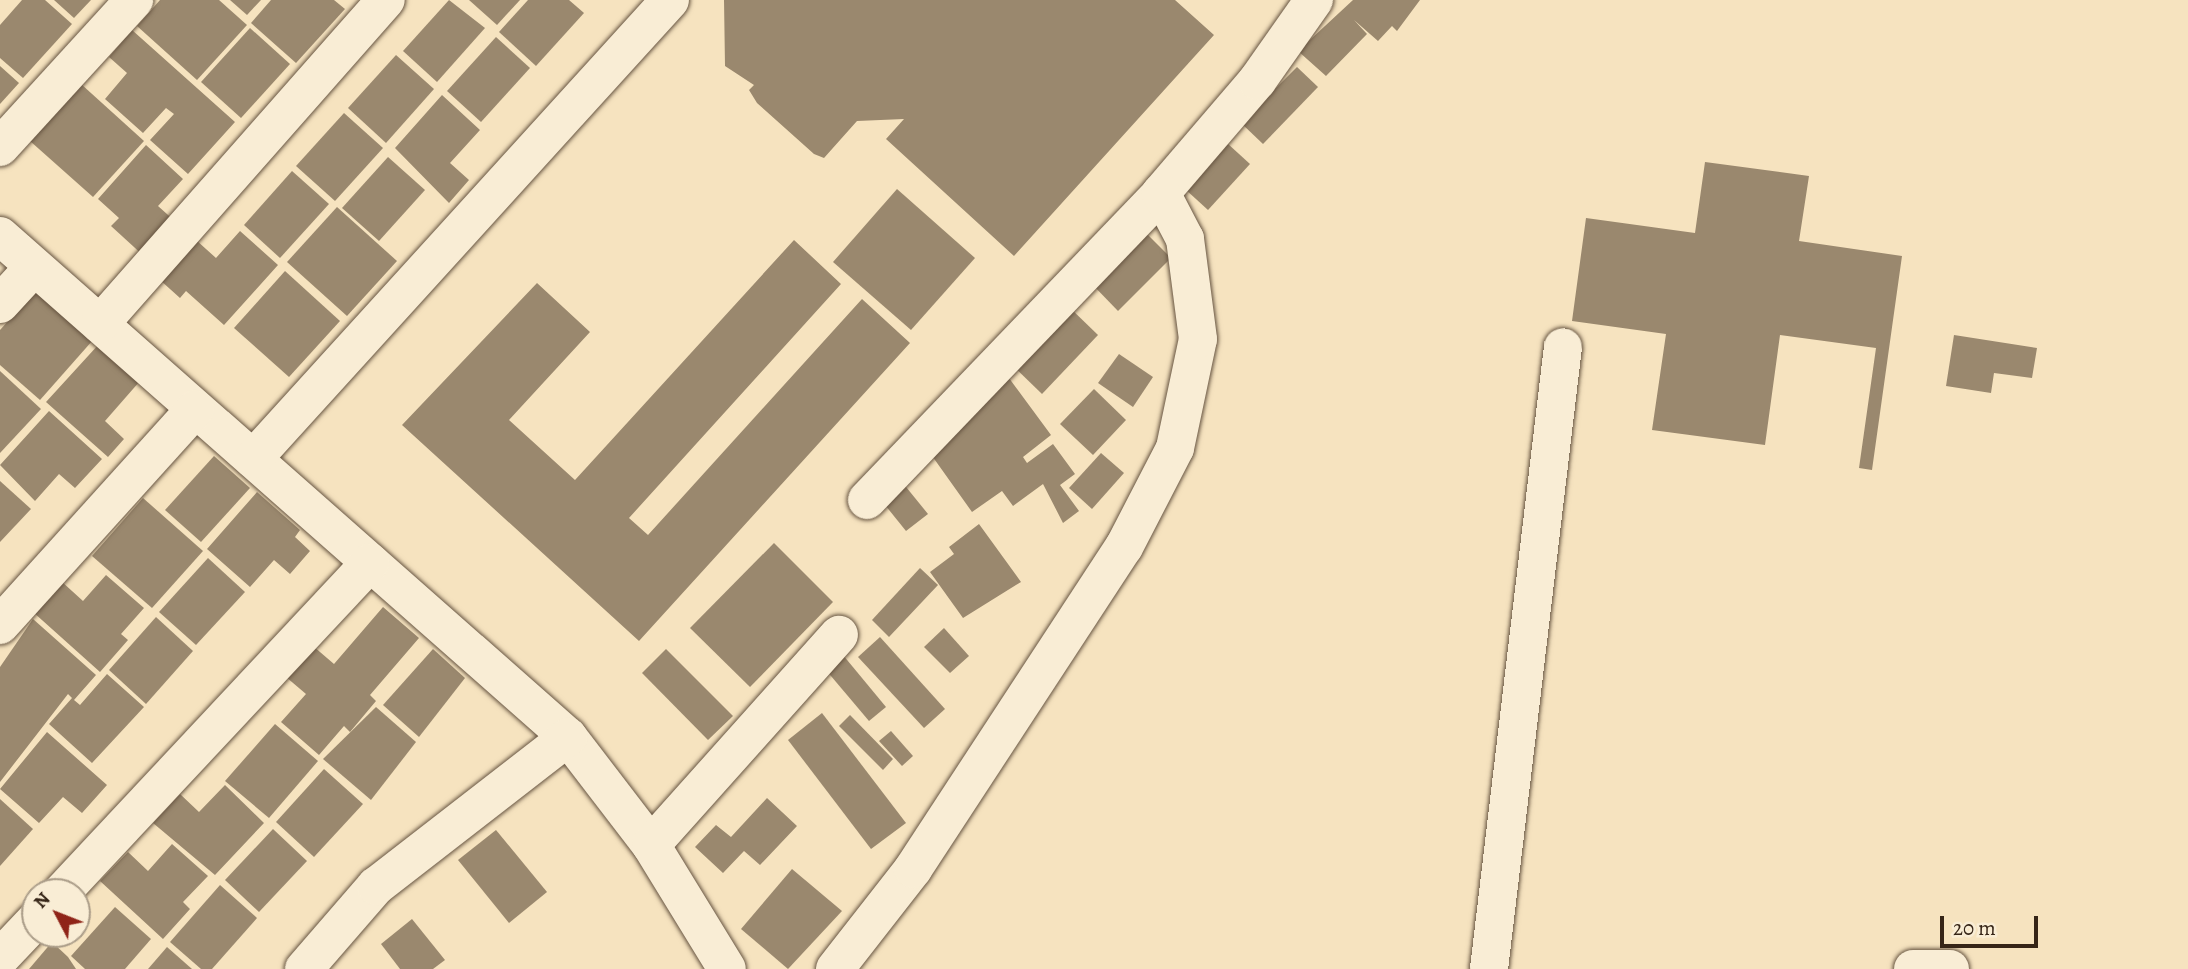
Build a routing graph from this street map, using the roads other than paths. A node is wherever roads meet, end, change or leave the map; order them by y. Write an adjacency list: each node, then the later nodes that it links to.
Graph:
1 (134, 0): 5 (street)
2 (386, 0): 10 (street)
3 (670, 0): 13 (street)
4 (1314, 0): 6 (street)
5 (0, 147)
6 (1161, 193): 14 (street); 25 (street)
7 (0, 236): 8 (street)
8 (34, 267): 9 (street); 10 (street)
9 (0, 304)
10 (100, 324): 12 (street)
11 (1563, 347): 26 (street)
12 (195, 409): 13 (street); 16 (street)
13 (253, 459): 15 (street)
14 (867, 500)
15 (370, 563): 18 (street); 20 (street)
16 (0, 625)
17 (839, 635): 19 (street)
18 (568, 737): 19 (street); 23 (street)
19 (651, 845): 24 (street)
20 (75, 878)
21 (21, 936): 22 (street)
22 (0, 958)
23 (304, 969)
24 (727, 969)
25 (835, 969)
26 (1489, 969)
27 (1913, 969): 28 (street)
28 (1950, 969)

